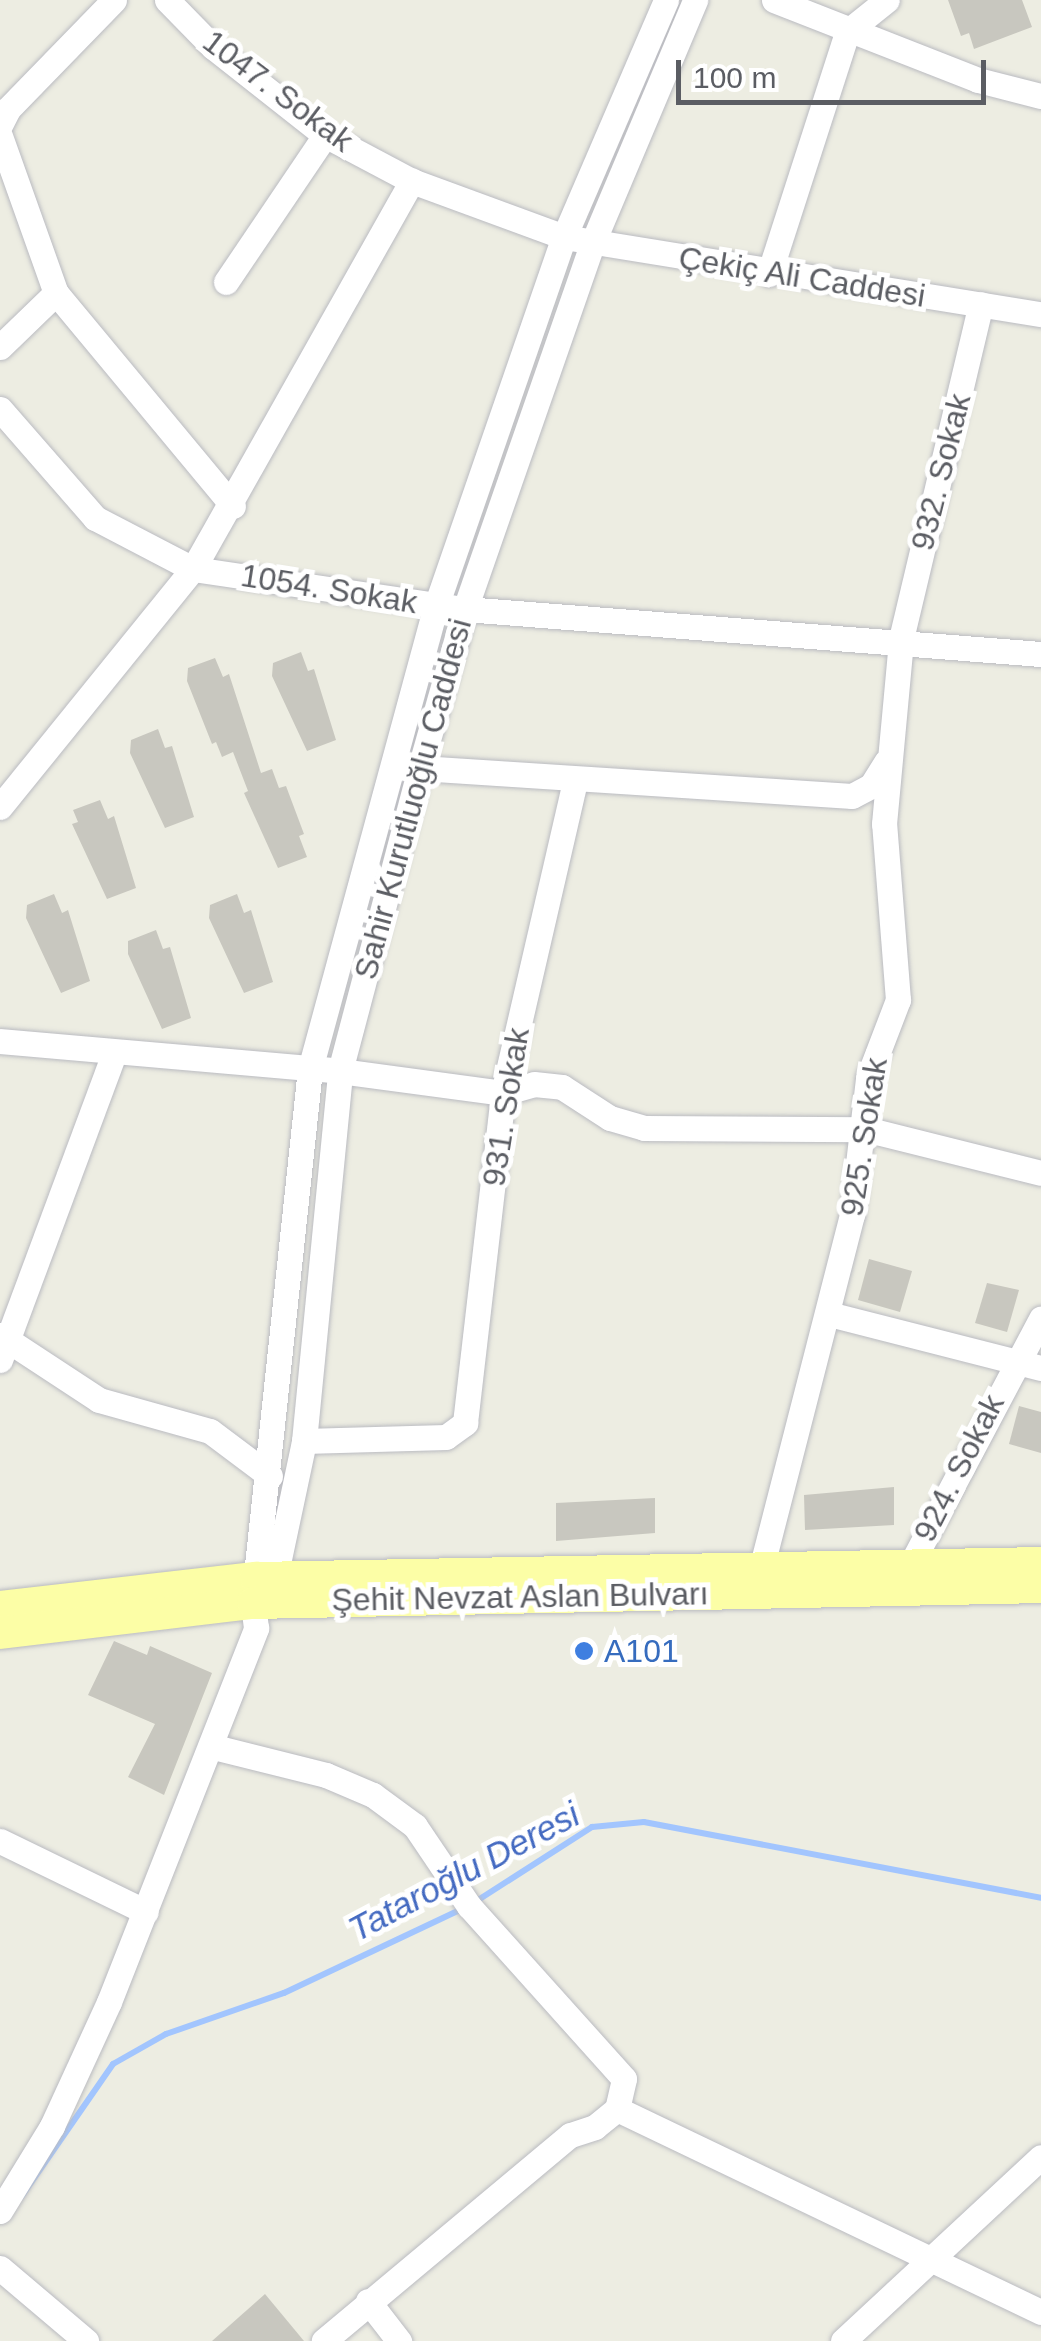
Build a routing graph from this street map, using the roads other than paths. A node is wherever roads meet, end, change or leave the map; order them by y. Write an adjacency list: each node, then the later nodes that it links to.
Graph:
1 (114, 0): 9 (street)
2 (167, 0): 10 (street, 1047. Sokak)
3 (666, 0): 13 (street, Sahir Kurutluoğlu Caddesi)
4 (695, 0): 14 (street, Sahir Kurutluoğlu Caddesi)
5 (774, 0): 7 (street)
6 (887, 0): 7 (street)
7 (847, 32): 8 (street); 15 (street)
8 (1041, 96)
9 (0, 125)
10 (325, 135): 12 (street, 1047. Sokak); 16 (street)
11 (0, 136): 17 (street)
12 (412, 181): 13 (street, 1047. Sokak); 22 (street)
13 (564, 237): 14 (street, Çekiç Ali Caddesi); 24 (street, Sahir Kurutluoğlu Caddesi)
14 (593, 242): 15 (street, Çekiç Ali Caddesi); 25 (street, Sahir Kurutluoğlu Caddesi)
15 (769, 274): 18 (street, Çekiç Ali Caddesi)
16 (226, 282)
17 (56, 292): 20 (street); 22 (street)
18 (982, 304): 19 (street, Çekiç Ali Caddesi); 26 (street, 932. Sokak)
19 (1041, 314)
20 (0, 347)
21 (0, 409): 23 (street, 1054. Sokak)
22 (232, 506): 23 (street)
23 (194, 569): 24 (street, 1054. Sokak); 31 (street)
24 (436, 606): 25 (street, 1054. Sokak); 34 (street, Sahir Kurutluoğlu Caddesi)
25 (464, 608): 26 (street, 1054. Sokak); 29 (street, Sahir Kurutluoğlu Caddesi)
26 (901, 639): 27 (street, 1054. Sokak); 28 (street, 925. Sokak)
27 (1041, 654)
28 (886, 762): 30 (street); 37 (street, 925. Sokak)
29 (420, 768): 30 (street); 35 (street, Sahir Kurutluoğlu Caddesi)
30 (574, 781): 36 (street, 931. Sokak)
31 (0, 807)
32 (0, 1042): 33 (street)
33 (114, 1054): 34 (street); 41 (street)
34 (310, 1069): 35 (street); 45 (street, Sahir Kurutluoğlu Caddesi)
35 (340, 1071): 36 (street); 44 (street, Sahir Kurutluoğlu Caddesi)
36 (504, 1093): 37 (street); 44 (street, 931. Sokak)
37 (865, 1130): 38 (street); 39 (street, 925. Sokak)
38 (1041, 1173)
39 (830, 1314): 42 (street); 48 (street, 925. Sokak)
40 (1041, 1319): 42 (street, 924. Sokak)
41 (2, 1345): 45 (street)
42 (1013, 1362): 43 (street); 47 (street, 924. Sokak)
43 (1041, 1368)
44 (304, 1441): 50 (street, Sahir Kurutluoğlu Caddesi)
45 (270, 1476): 50 (street, Sahir Kurutluoğlu Caddesi)
46 (1041, 1562): 47 (main road, Şehit Nevzat Aslan Bulvarı)
47 (910, 1566): 48 (main road, Şehit Nevzat Aslan Bulvarı)
48 (760, 1569): 50 (main road, Şehit Nevzat Aslan Bulvarı)
49 (1041, 1587): 50 (main road, Şehit Nevzat Aslan Bulvarı)
50 (262, 1598): 51 (main road, Şehit Nevzat Aslan Bulvarı); 52 (main road, Şehit Nevzat Aslan Bulvarı); 53 (street)
51 (0, 1607)
52 (0, 1633)
53 (214, 1748): 55 (street); 56 (street)
54 (0, 1841): 55 (street)
55 (146, 1912): 58 (street)
56 (617, 2110): 59 (street); 61 (street)
57 (1041, 2157): 59 (street)
58 (3, 2200)
59 (933, 2256): 62 (street); 66 (street)
60 (0, 2268): 63 (street)
61 (368, 2301): 64 (street); 65 (street)
62 (1041, 2312)
63 (86, 2341)
64 (324, 2341)
65 (399, 2341)
66 (843, 2341)

